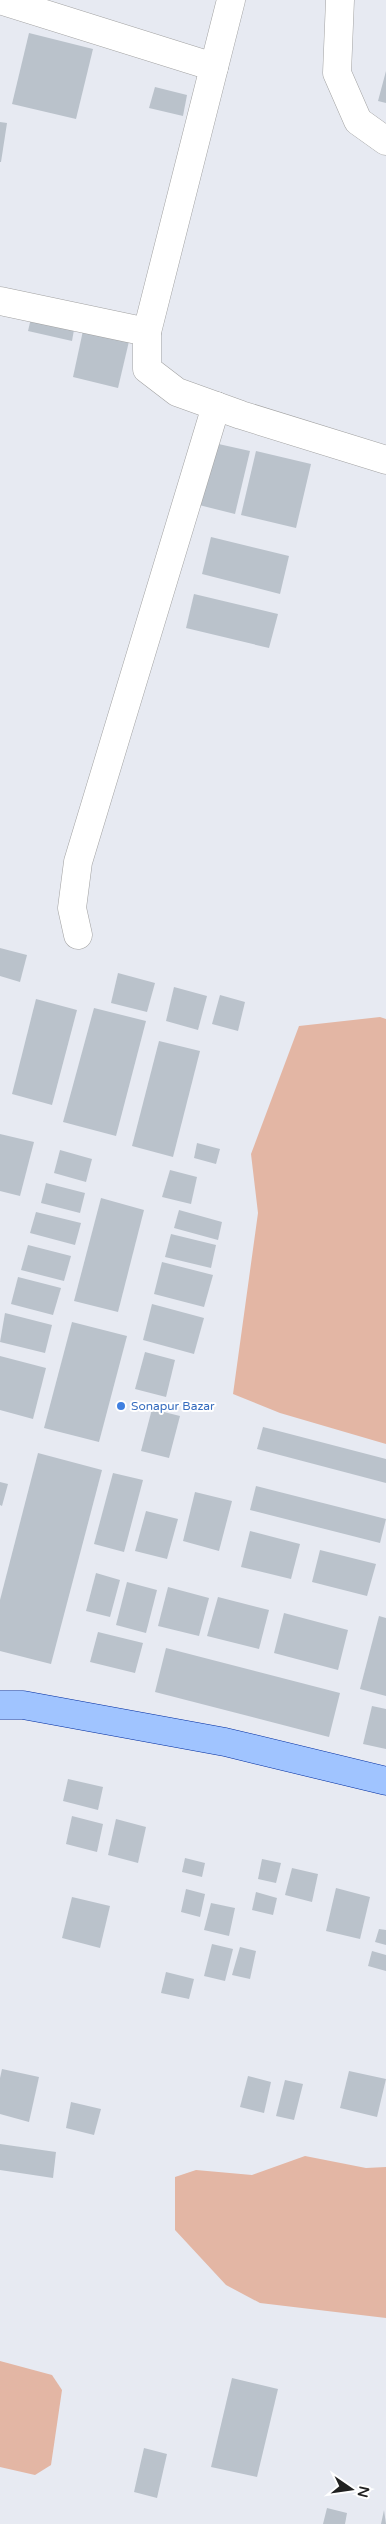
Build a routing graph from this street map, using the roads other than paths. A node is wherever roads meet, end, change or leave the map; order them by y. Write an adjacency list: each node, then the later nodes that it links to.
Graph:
1 (0, 0): 4 (street)
2 (230, 0): 4 (street)
3 (340, 0): 5 (street)
4 (214, 67): 7 (street)
5 (386, 141)
6 (0, 301): 7 (street)
7 (147, 332): 8 (street)
8 (216, 406): 9 (street); 10 (street)
9 (386, 460)
10 (78, 936)
11 (0, 1706): 12 (main road)
12 (386, 1781)

